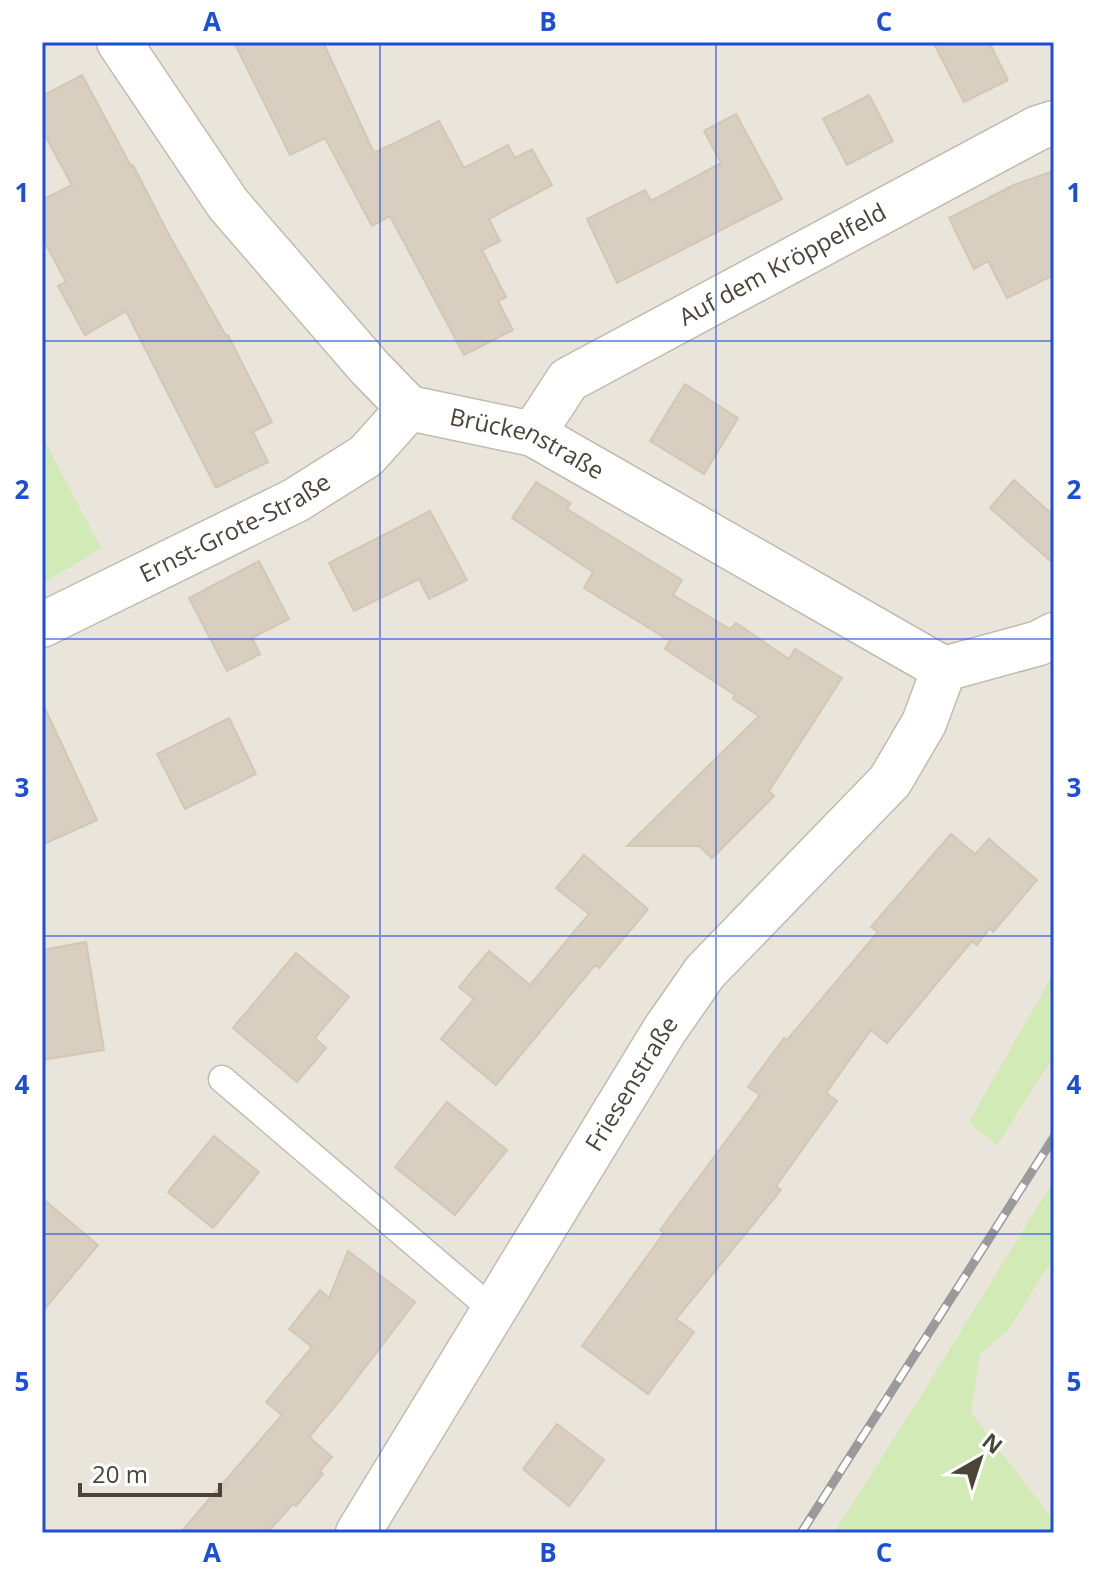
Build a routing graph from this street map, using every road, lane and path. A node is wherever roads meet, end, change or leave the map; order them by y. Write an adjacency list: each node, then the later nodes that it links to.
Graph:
1 (119, 42): 3 (street)
2 (1054, 123): 4 (street, Auf dem Kröppelfeld)
3 (409, 408): 4 (street, Brückenstraße); 5 (street, Ernst-Grote-Straße)
4 (533, 434): 7 (street, Brückenstraße)
5 (42, 625)
6 (1054, 635): 7 (street)
7 (944, 669): 9 (street, Friesenstraße)
8 (222, 1079): 9 (lane)
9 (494, 1311): 10 (street, Friesenstraße)
10 (358, 1533)

